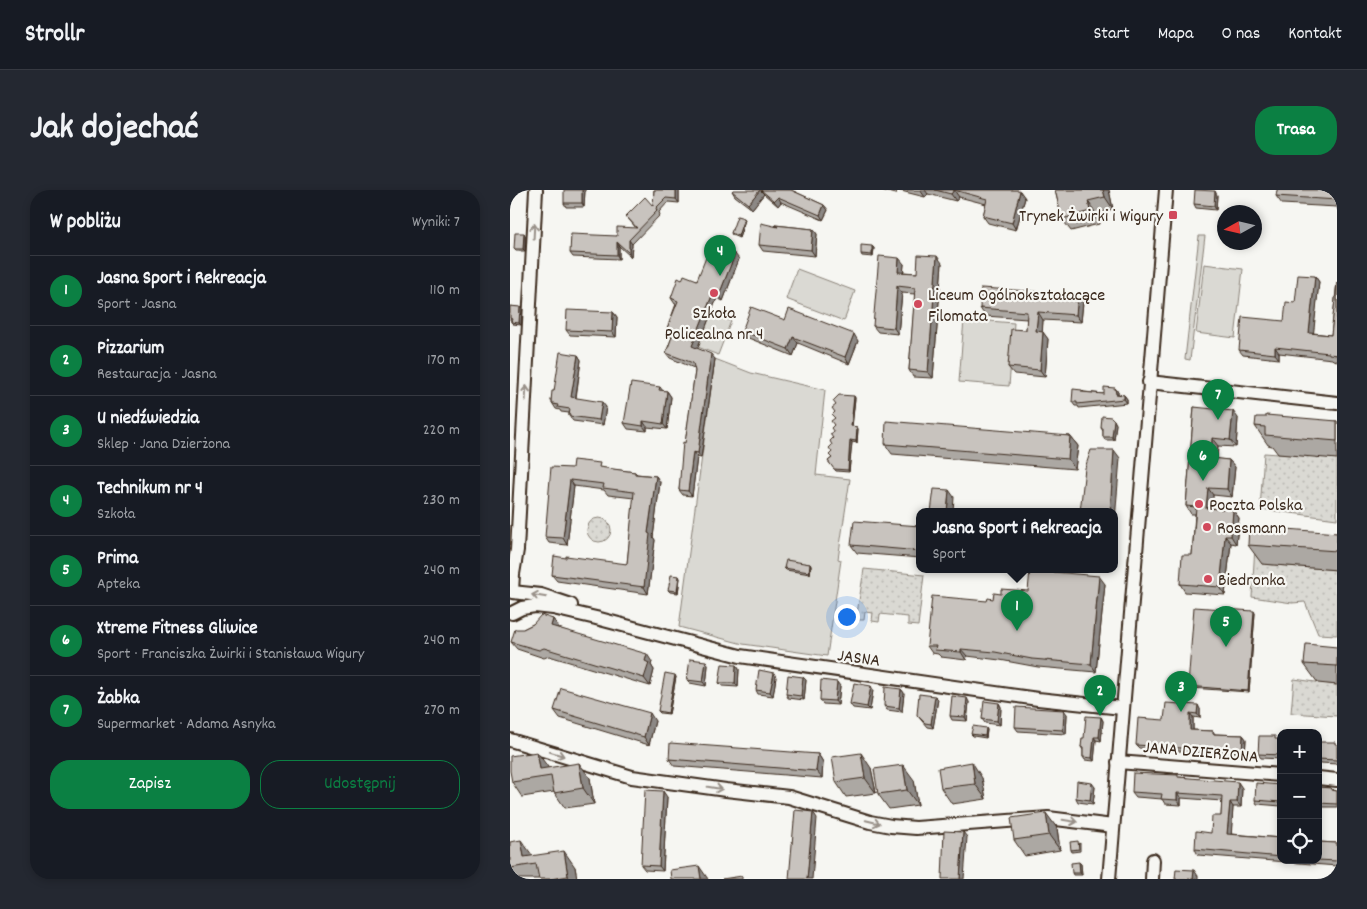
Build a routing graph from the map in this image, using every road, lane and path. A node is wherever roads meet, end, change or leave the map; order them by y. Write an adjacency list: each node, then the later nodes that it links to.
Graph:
1 (536, 190): 5 (street, one-way to 1)
2 (1166, 190): 3 (street)
3 (1149, 382): 4 (street); 9 (street)
4 (1337, 403)
5 (511, 575): 6 (street)
6 (511, 591): 7 (street); 8 (street, JASNA, one-way to 6)
7 (511, 615): 8 (street, JASNA)
8 (596, 618): 9 (street, JASNA)
9 (1122, 708): 11 (street)
10 (510, 740): 15 (street, one-way to 15)
11 (1118, 762): 12 (street, JANA DZIERŻONA); 15 (street)
12 (1277, 775)
13 (1322, 778): 14 (street)
14 (1337, 780)
15 (1113, 826): 17 (street)
16 (1153, 860): 18 (street)
17 (1108, 879)
18 (1152, 879)

